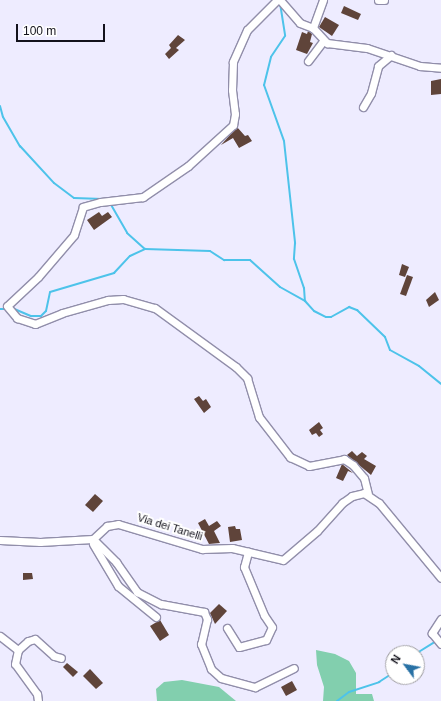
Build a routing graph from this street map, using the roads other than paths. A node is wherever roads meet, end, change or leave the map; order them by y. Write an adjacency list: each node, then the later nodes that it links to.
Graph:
1 (277, 0): 12 (street)
2 (280, 0): 6 (street)
3 (323, 0): 6 (street)
4 (378, 0): 5 (street)
5 (384, 0)
6 (313, 28): 7 (street)
7 (323, 41): 8 (street); 9 (street)
8 (391, 55): 10 (street); 11 (street)
9 (308, 61)
10 (441, 68)
11 (363, 107)
12 (368, 494): 15 (street, Via dei Tanelli); 16 (street)
13 (91, 539): 14 (street); 15 (street, Via dei Tanelli); 17 (street); 24 (street)
14 (0, 540)
15 (248, 552): 19 (street)
16 (441, 578)
17 (156, 617)
18 (441, 619): 21 (street)
19 (227, 628)
20 (0, 636): 22 (street)
21 (438, 641)
22 (18, 650): 23 (street); 25 (street)
23 (61, 658)
24 (294, 668)
25 (38, 701)

